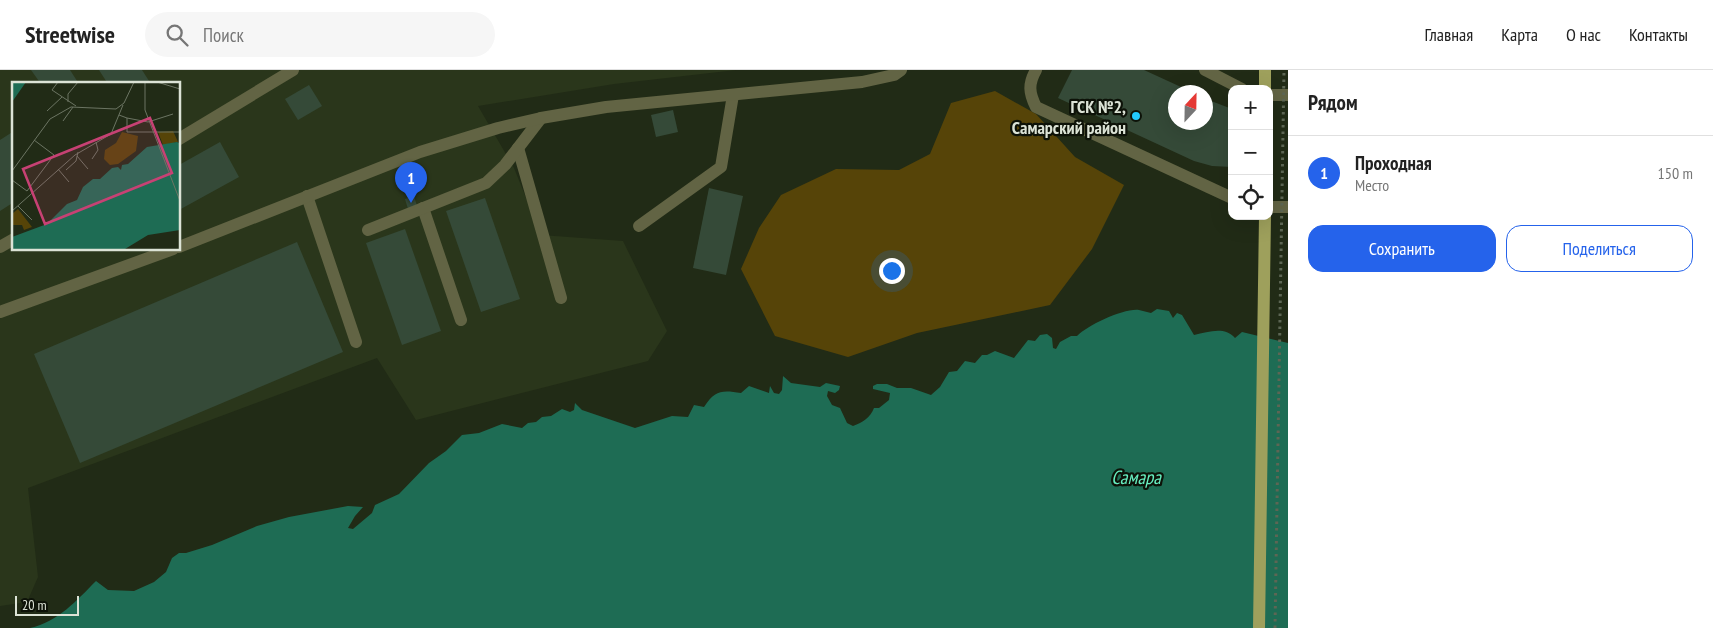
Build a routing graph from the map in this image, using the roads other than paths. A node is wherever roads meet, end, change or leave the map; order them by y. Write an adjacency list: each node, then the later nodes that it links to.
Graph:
1 (293, 70): 12 (lane)
2 (901, 70): 8 (lane)
3 (1036, 70): 15 (lane)
4 (1205, 70): 6 (lane)
5 (1265, 70): 7 (main road)
6 (1234, 85)
7 (1265, 85)
8 (733, 94): 11 (lane); 20 (lane)
9 (1273, 95): 10 (lane)
10 (1288, 95)
11 (541, 118): 13 (lane); 14 (lane)
12 (180, 138)
13 (518, 148): 18 (lane); 26 (lane)
14 (307, 196): 24 (lane); 29 (lane)
15 (1228, 196)
16 (1273, 207): 17 (lane)
17 (1288, 207)
18 (423, 208): 21 (lane); 28 (lane)
19 (1265, 220): 30 (main road)
20 (639, 226)
21 (368, 230)
22 (12, 240): 23 (lane)
23 (0, 247)
24 (180, 247)
25 (170, 250): 27 (lane)
26 (561, 298)
27 (0, 312)
28 (461, 320)
29 (356, 342)
30 (1259, 628)

